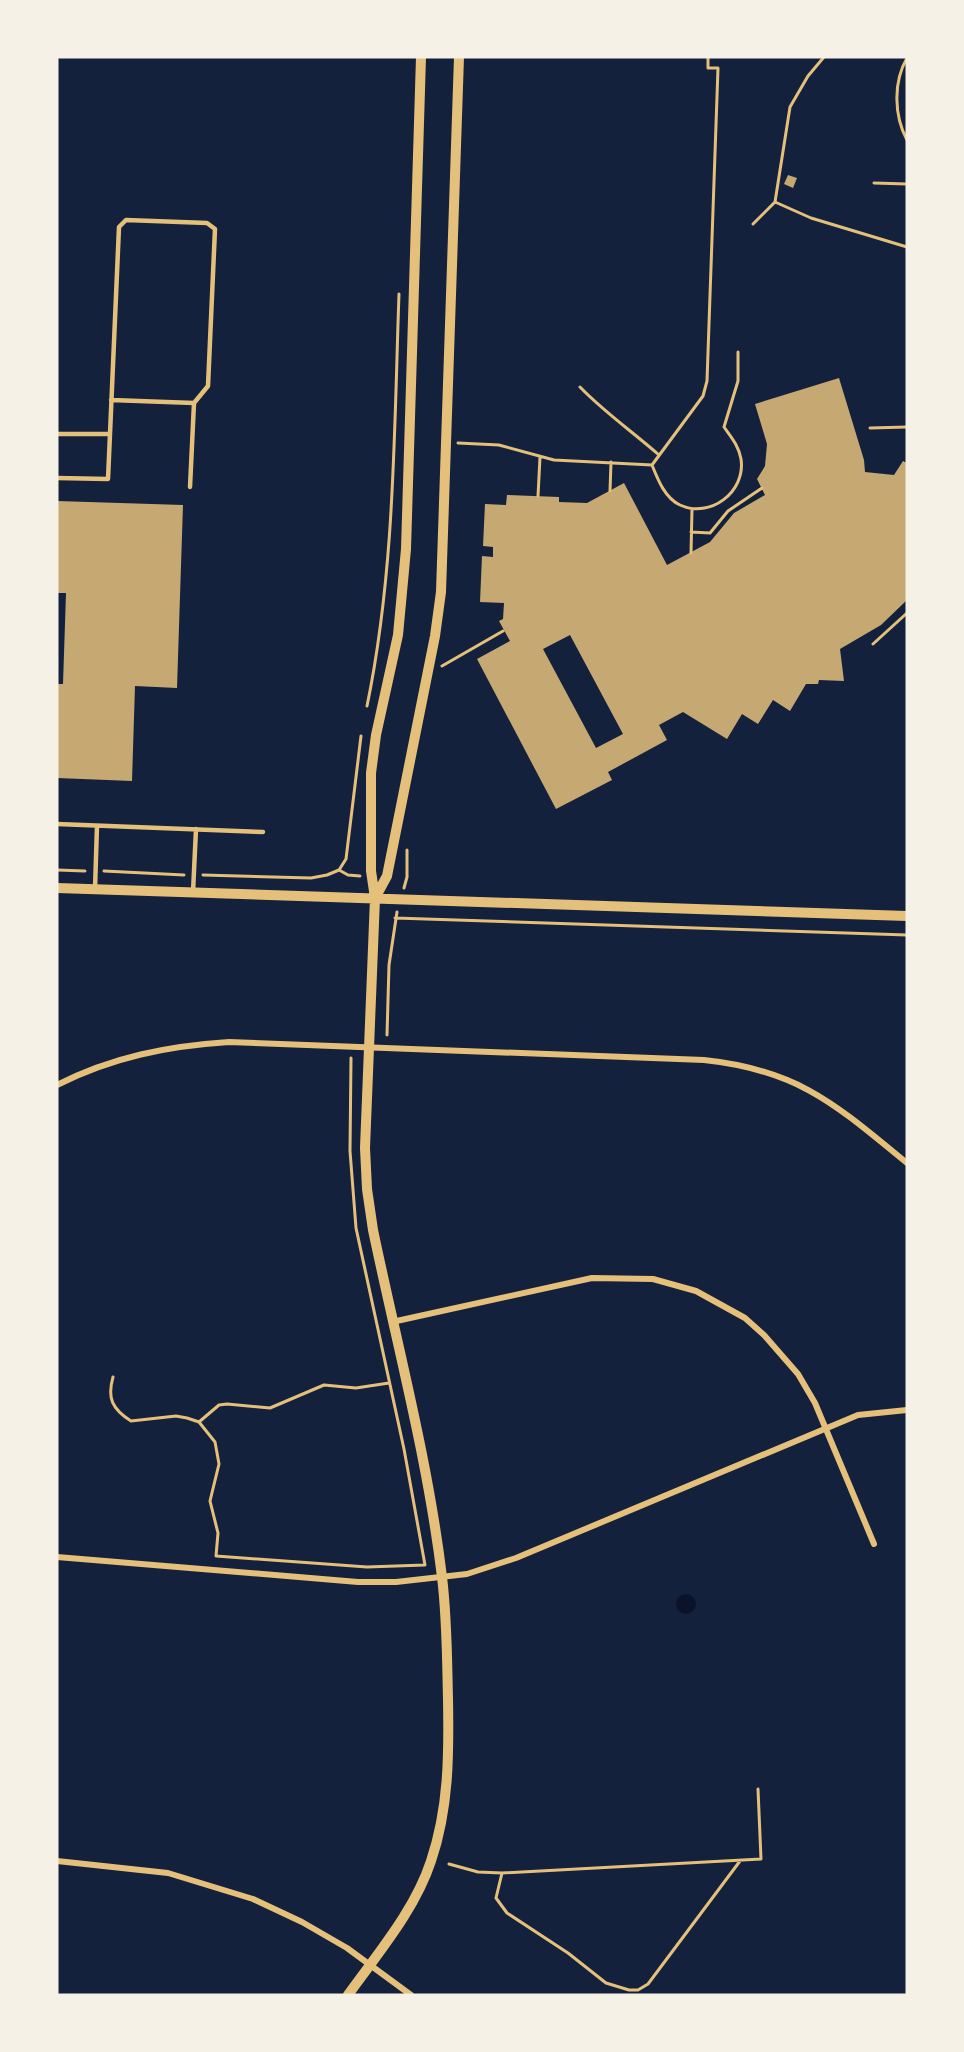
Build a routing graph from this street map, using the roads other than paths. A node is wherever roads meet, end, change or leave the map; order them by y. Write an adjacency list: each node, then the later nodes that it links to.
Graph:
1 (422, 57): 16 (street)
2 (459, 57): 16 (street)
3 (111, 400): 4 (lane); 4 (lane); 6 (lane)
4 (194, 403): 8 (lane)
5 (57, 434): 6 (lane)
6 (110, 434): 7 (lane)
7 (57, 478)
8 (190, 487)
9 (57, 824): 10 (lane)
10 (98, 825): 11 (lane); 14 (lane)
11 (196, 829): 12 (lane); 15 (lane)
12 (263, 832)
13 (57, 888): 14 (street)
14 (95, 889): 15 (street)
15 (193, 892): 16 (street)
16 (375, 898): 17 (street); 18 (street)
17 (907, 916)
18 (369, 1047): 19 (street); 20 (street); 21 (street)
19 (57, 1085)
20 (907, 1163)
21 (392, 1322): 23 (street); 26 (street)
22 (907, 1410): 23 (street)
23 (825, 1427): 24 (street); 26 (street)
24 (874, 1544)
25 (57, 1557): 26 (street)
26 (442, 1577): 28 (street)
27 (57, 1861): 28 (street)
28 (369, 1965): 29 (street); 30 (street)
29 (348, 1995)
30 (411, 1995)

